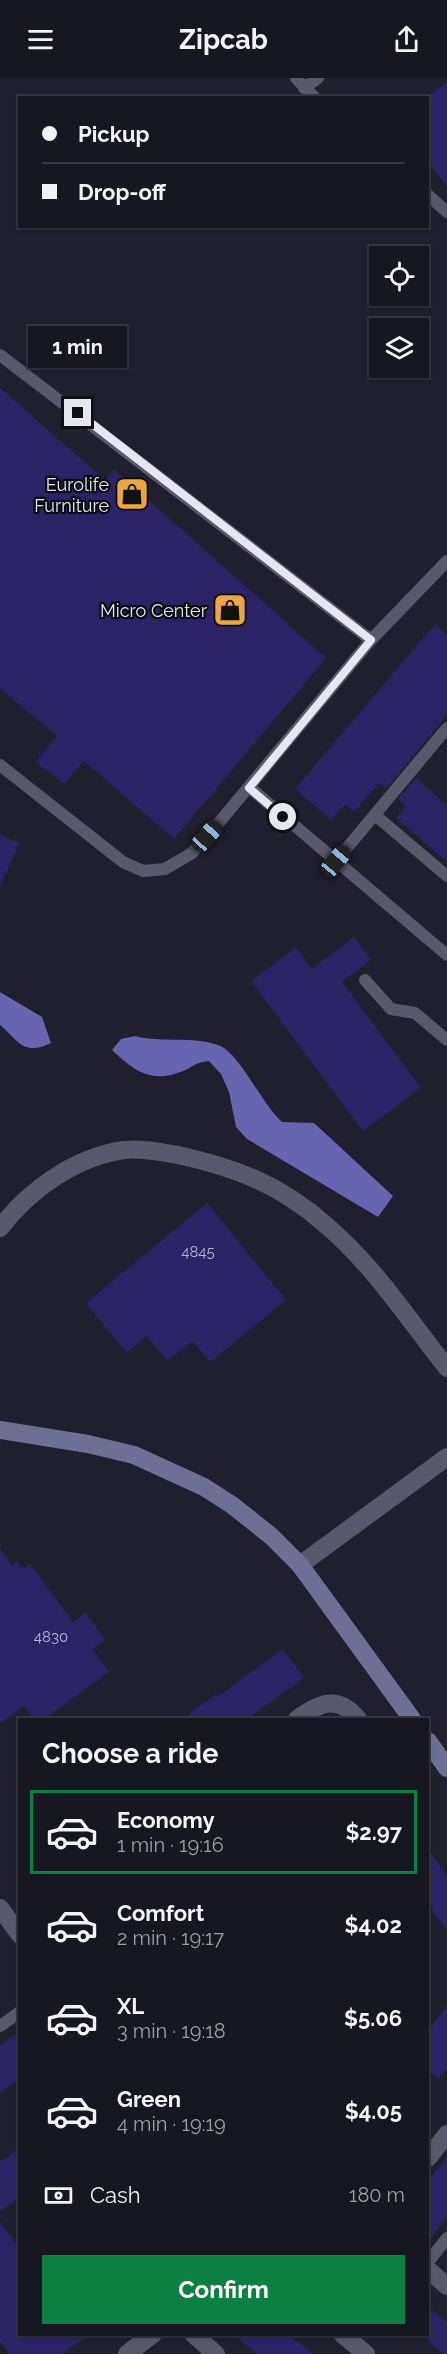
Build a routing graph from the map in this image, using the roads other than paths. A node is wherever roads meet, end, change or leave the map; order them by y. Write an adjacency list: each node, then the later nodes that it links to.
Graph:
1 (318, 78): 2 (lane)
2 (300, 83): 3 (lane)
3 (313, 96)
4 (429, 196): 5 (lane)
5 (447, 212)
6 (0, 355): 8 (lane)
7 (445, 567): 8 (lane)
8 (371, 640): 11 (lane)
9 (447, 728): 12 (lane)
10 (0, 765): 11 (lane)
11 (249, 788): 13 (lane)
12 (375, 815): 13 (lane); 14 (lane)
13 (336, 861): 15 (lane)
14 (447, 876)
15 (447, 955)
16 (365, 980): 17 (lane)
17 (447, 1040)
18 (0, 1228): 19 (street)
19 (447, 1368)
20 (0, 1430): 22 (street)
21 (447, 1457): 22 (street)
22 (300, 1565): 25 (street)
23 (298, 1718): 24 (street)
24 (357, 1718)
25 (411, 1718)
26 (429, 1742): 27 (street)
27 (447, 1768)
28 (0, 1908): 29 (street)
29 (18, 1932)
30 (18, 2013): 31 (lane)
31 (0, 2026)
32 (447, 2134): 33 (street)
33 (429, 2157)
34 (447, 2238): 35 (lane)
35 (429, 2261)
36 (429, 2271): 37 (street)
37 (447, 2286)
38 (150, 2336): 41 (street)
39 (195, 2336): 42 (street)
40 (344, 2336): 43 (street)
41 (127, 2354)
42 (216, 2354)
43 (366, 2354)

